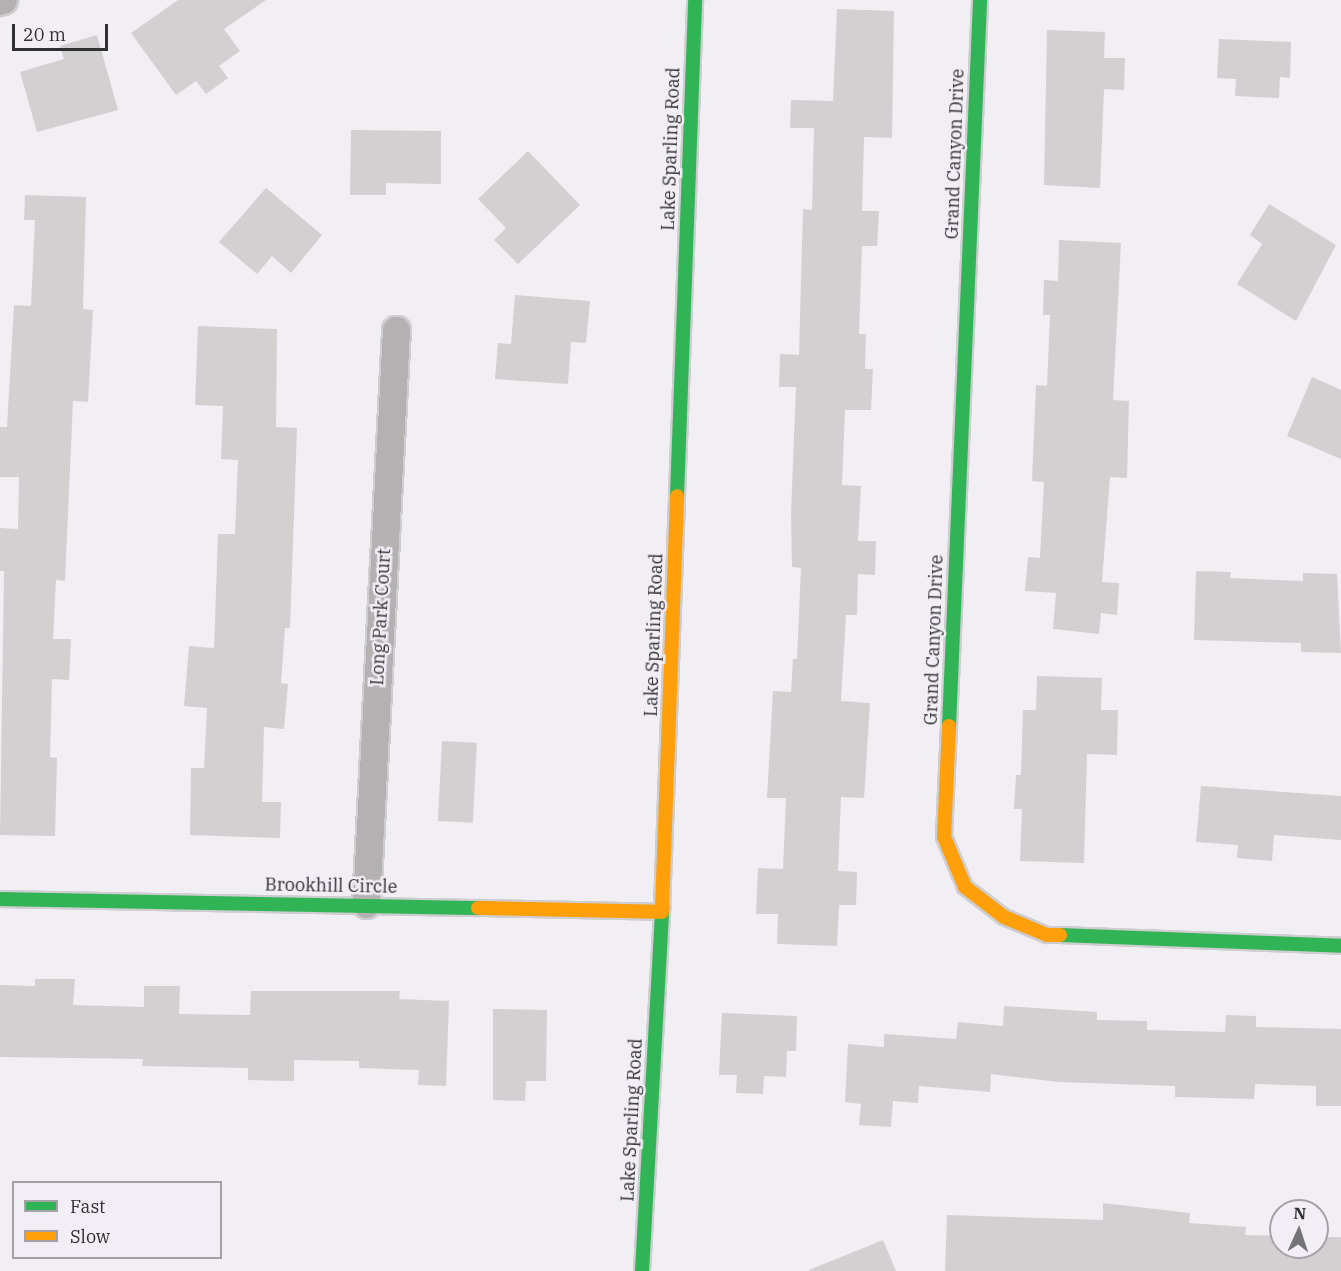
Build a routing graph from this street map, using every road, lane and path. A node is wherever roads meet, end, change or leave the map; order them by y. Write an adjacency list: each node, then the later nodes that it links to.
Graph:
1 (695, 0): 6 (street, Lake Sparling Road)
2 (980, 0): 7 (street, Grand Canyon Drive)
3 (396, 330): 5 (street, Long Park Court)
4 (0, 899): 5 (street, Brookhill Circle)
5 (366, 904): 6 (street, Brookhill Circle)
6 (662, 912): 8 (street, Lake Sparling Road)
7 (1341, 946)
8 (642, 1271)

